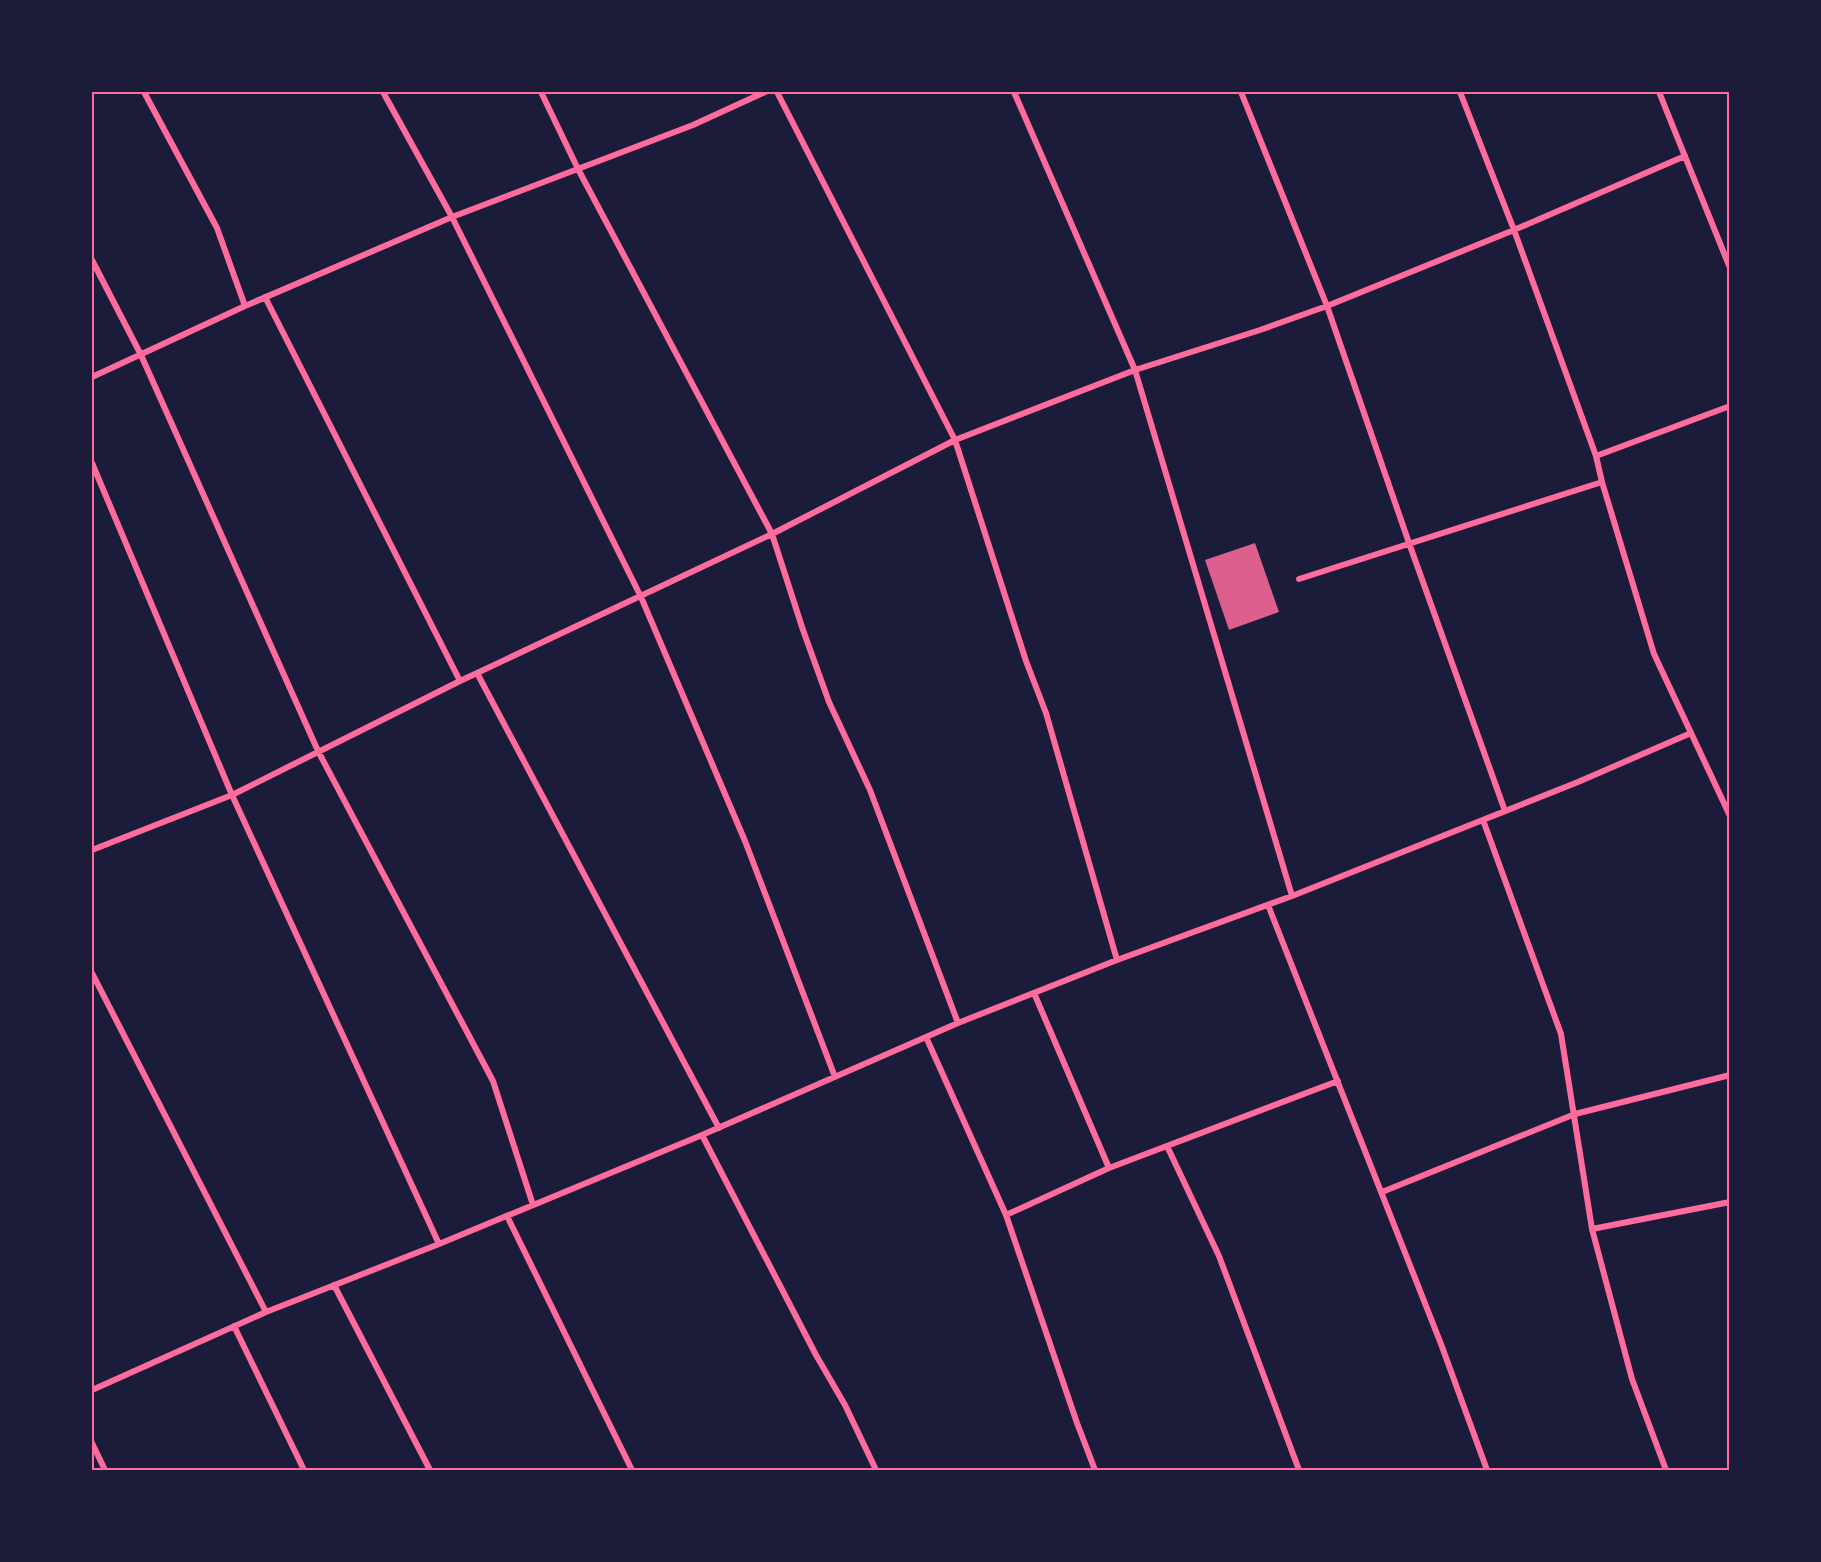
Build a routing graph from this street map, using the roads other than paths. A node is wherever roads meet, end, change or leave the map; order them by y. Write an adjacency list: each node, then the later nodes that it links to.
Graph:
1 (144, 92): 17 (street)
2 (383, 92): 12 (street)
3 (541, 92): 11 (street)
4 (765, 92): 11 (street)
5 (777, 92): 23 (street)
6 (1014, 92): 20 (street)
7 (1241, 92): 18 (street)
8 (1460, 92): 13 (street)
9 (1659, 92): 10 (street)
10 (1685, 156): 13 (street); 15 (street)
11 (578, 169): 12 (street); 27 (street)
12 (452, 217): 16 (street); 30 (street)
13 (1514, 230): 18 (street); 24 (street)
14 (92, 260): 19 (street)
15 (1730, 268)
16 (265, 297): 17 (street); 32 (street)
17 (245, 306): 19 (street)
18 (1328, 306): 20 (street); 28 (street)
19 (141, 355): 21 (street); 34 (street)
20 (1135, 370): 23 (street); 40 (street)
21 (92, 377)
22 (1730, 406): 24 (street)
23 (955, 440): 27 (street); 42 (street)
24 (1596, 456): 26 (street)
25 (92, 463): 35 (street)
26 (1602, 482): 28 (street); 33 (street)
27 (772, 534): 30 (street); 45 (street)
28 (1409, 543): 29 (street); 36 (street)
29 (1299, 579)
30 (641, 597): 31 (street); 48 (street)
31 (477, 673): 32 (street); 51 (street)
32 (460, 681): 34 (street)
33 (1690, 734): 36 (street); 37 (street)
34 (318, 751): 35 (street); 57 (street)
35 (232, 795): 39 (street); 61 (street)
36 (1505, 811): 38 (street)
37 (1730, 816)
38 (1483, 820): 40 (street); 50 (street)
39 (92, 850)
40 (1292, 896): 41 (street)
41 (1268, 905): 42 (street); 49 (street)
42 (1117, 960): 44 (street)
43 (92, 973): 63 (street)
44 (1034, 993): 45 (street); 54 (street)
45 (958, 1023): 46 (street)
46 (926, 1037): 48 (street); 58 (street)
47 (1730, 1075): 50 (street)
48 (835, 1077): 51 (street)
49 (1338, 1081): 53 (street); 55 (street)
50 (1575, 1114): 55 (street); 60 (street)
51 (719, 1128): 52 (street)
52 (702, 1135): 57 (street); 71 (street)
53 (1167, 1146): 54 (street); 73 (street)
54 (1109, 1168): 58 (street)
55 (1382, 1192): 74 (street)
56 (1730, 1202): 60 (street)
57 (533, 1204): 59 (street)
58 (1006, 1215): 72 (street)
59 (507, 1216): 61 (street); 70 (street)
60 (1592, 1229): 75 (street)
61 (439, 1244): 62 (street)
62 (334, 1285): 63 (street); 69 (street)
63 (266, 1312): 64 (street)
64 (234, 1326): 65 (street); 68 (street)
65 (92, 1390)
66 (92, 1443): 67 (street)
67 (105, 1470)
68 (304, 1470)
69 (430, 1470)
70 (632, 1470)
71 (876, 1470)
72 (1095, 1470)
73 (1299, 1470)
74 (1486, 1470)
75 (1666, 1470)

